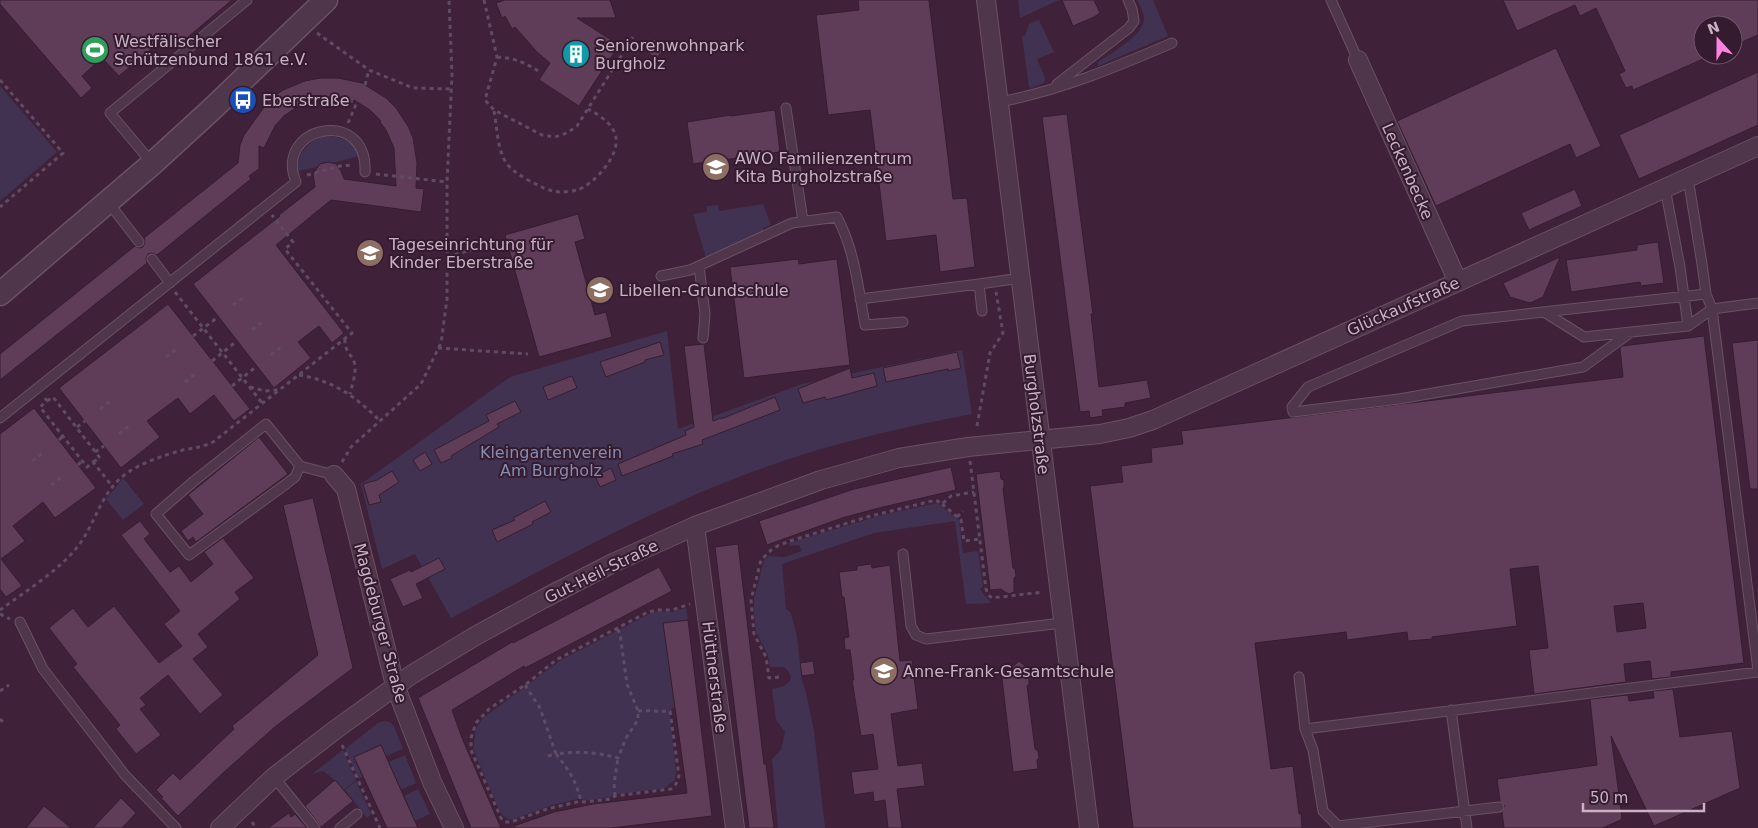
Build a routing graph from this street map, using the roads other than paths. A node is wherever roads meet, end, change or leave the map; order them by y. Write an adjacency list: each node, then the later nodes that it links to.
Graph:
1 (247, 0): 12 (lane)
2 (326, 0): 12 (street)
3 (986, 0): 9 (street, Burgholzstraße)
4 (1128, 0): 8 (lane)
5 (1331, 0): 7 (lane)
6 (1172, 43): 8 (lane)
7 (1358, 60): 23 (street, Leckenbecke)
8 (1051, 89): 9 (lane)
9 (999, 102): 22 (street, Burgholzstraße)
10 (786, 108): 17 (lane)
11 (1758, 146): 14 (street, Glückaufstraße)
12 (152, 164): 16 (street)
13 (365, 172): 24 (lane)
14 (1688, 178): 15 (street, Glückaufstraße); 27 (lane)
15 (1665, 188): 23 (street, Glückaufstraße); 28 (lane)
16 (108, 202): 18 (lane); 26 (street)
17 (803, 221): 20 (lane); 29 (lane)
18 (139, 242)
19 (152, 259): 24 (lane)
20 (699, 266): 21 (lane); 37 (lane)
21 (661, 276)
22 (1021, 278): 25 (lane); 39 (street, Burgholzstraße)
23 (1458, 282): 39 (street, Glückaufstraße)
24 (170, 283): 38 (lane)
25 (979, 284): 29 (lane); 32 (lane)
26 (0, 294)
27 (1706, 294): 28 (lane); 31 (lane)
28 (1683, 297): 33 (lane); 35 (lane)
29 (860, 299): 34 (lane)
30 (1758, 303): 31 (lane)
31 (1712, 309): 35 (lane); 46 (lane)
32 (982, 312)
33 (1544, 312): 36 (lane); 36 (lane)
34 (903, 322)
35 (1688, 326): 36 (lane)
36 (1632, 332)
37 (703, 338)
38 (0, 418)
39 (1040, 439): 42 (street, Gut-Heil-Straße); 45 (street, Burgholzstraße)
40 (300, 466): 40 (lane); 41 (lane)
41 (334, 475): 48 (street, Magdeburger Straße)
42 (695, 526): 48 (street, Gut-Heil-Straße); 61 (street, Hüttnerstraße)
43 (903, 554): 45 (lane)
44 (20, 622): 56 (lane)
45 (1062, 623): 62 (street, Burgholzstraße)
46 (1758, 671): 49 (lane)
47 (1299, 677): 50 (lane)
48 (395, 685): 51 (street, Gut-Heil-Straße); 60 (street, Magdeburger Straße)
49 (1451, 710): 50 (lane); 53 (lane)
50 (1305, 728): 55 (lane)
51 (274, 777): 57 (street, Gut-Heil-Straße); 58 (lane)
52 (1499, 807): 53 (lane)
53 (1465, 812): 55 (lane); 63 (lane)
54 (357, 814): 59 (lane)
55 (1390, 824)
56 (176, 828)
57 (220, 828)
58 (315, 828)
59 (340, 828)
60 (454, 828)
61 (734, 828)
62 (1089, 828)
63 (1467, 828)

